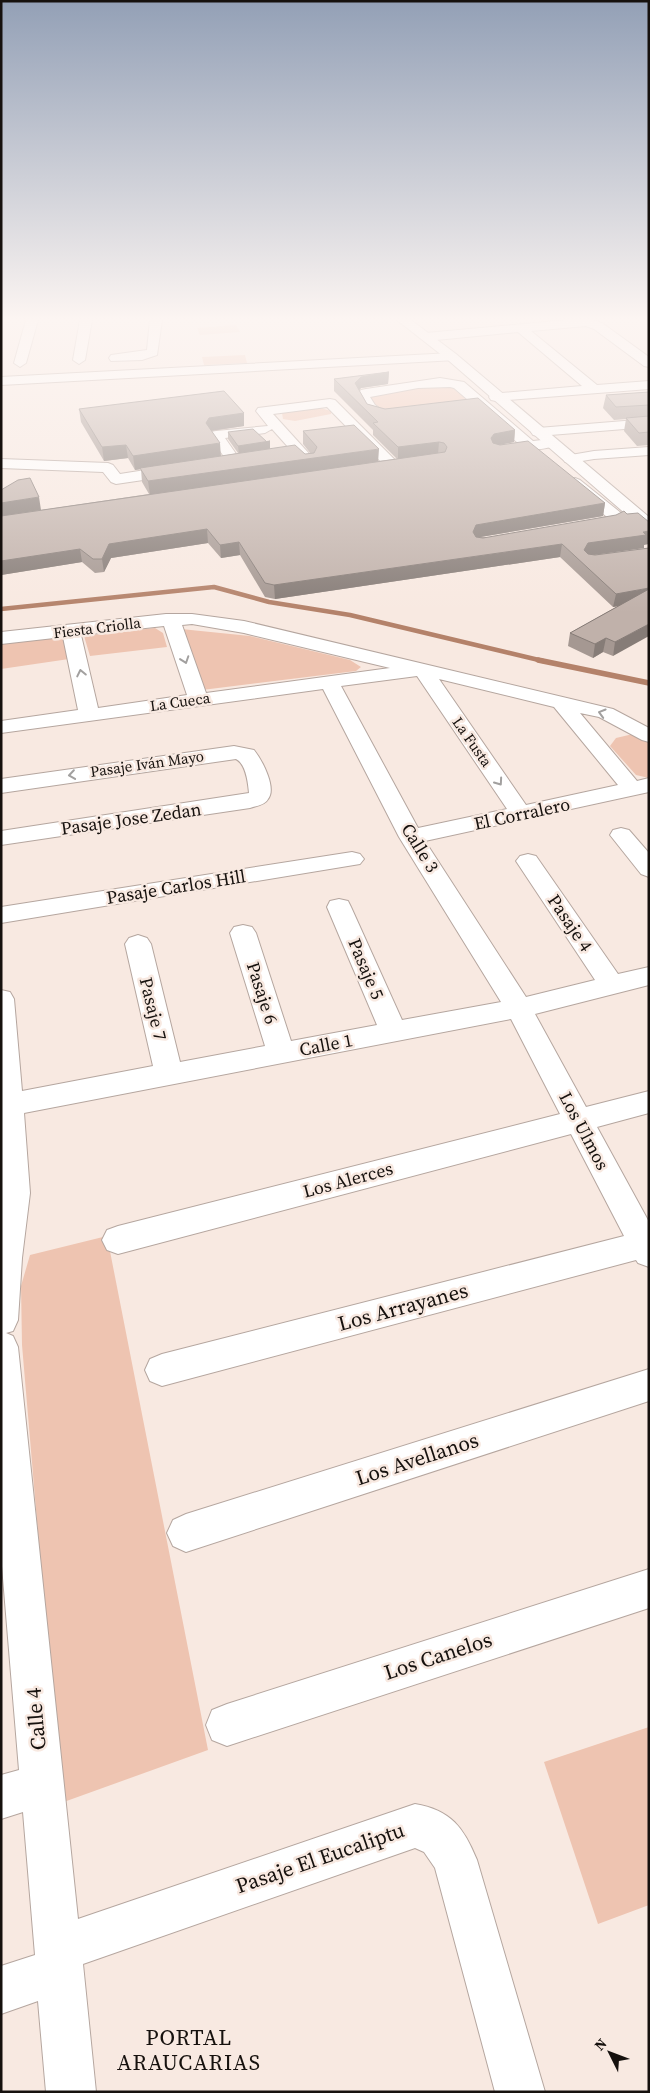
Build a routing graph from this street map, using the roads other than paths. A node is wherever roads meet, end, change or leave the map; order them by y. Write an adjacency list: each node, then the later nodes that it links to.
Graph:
1 (270, 418): 8 (street)
2 (493, 418): 10 (street)
3 (521, 418): 9 (street)
4 (346, 419): 5 (street); 20 (street)
5 (327, 422)
6 (649, 423): 9 (street)
7 (298, 425): 8 (street)
8 (279, 428): 11 (street); 15 (street)
9 (538, 432): 10 (street)
10 (547, 450): 17 (street)
11 (300, 451): 13 (street); 23 (street)
12 (649, 451): 17 (street)
13 (281, 454)
14 (253, 458): 15 (street)
15 (234, 461): 19 (street)
16 (411, 463): 20 (street)
17 (564, 463): 24 (street); 25 (street)
18 (1, 464): 21 (street)
19 (215, 464)
20 (393, 466): 22 (street)
21 (195, 467)
22 (375, 469)
23 (303, 479)
24 (649, 526)
25 (566, 530)
26 (171, 620): 27 (street, Fiesta Criolla); 29 (street, Fiesta Criolla); 33 (street, one-way to 33)
27 (71, 631): 28 (street, Fiesta Criolla); 35 (street, one-way to 27)
28 (1, 638)
29 (367, 656): 30 (street, Fiesta Criolla); 31 (street)
30 (422, 669): 31 (street, La Cueca); 34 (street, Fiesta Criolla); 42 (street, La Fusta, one-way to 42)
31 (358, 678): 32 (street, La Cueca)
32 (329, 682): 33 (street, La Cueca); 44 (street, Calle 3)
33 (198, 700): 35 (street, La Cueca)
34 (562, 704): 37 (street, Fiesta Criolla, one-way to 34); 38 (street)
35 (89, 715): 36 (street, La Cueca)
36 (1, 727)
37 (644, 733): 38 (street)
38 (598, 746): 40 (street)
39 (1, 786): 41 (street, Pasaje Iván Mayo, one-way to 39)
40 (640, 786): 42 (street, El Corralero)
41 (259, 797): 45 (street, Pasaje Jose Zedan)
42 (522, 814): 44 (street, El Corralero)
43 (621, 835): 48 (street)
44 (411, 837): 56 (street, Calle 3)
45 (1, 838)
46 (352, 859): 50 (street, Pasaje Carlos Hill)
47 (528, 861): 54 (street, Pasaje 4)
48 (649, 869)
49 (339, 907): 57 (street, Pasaje 5)
50 (1, 916)
51 (243, 933): 58 (street, Pasaje 6)
52 (138, 944): 59 (street, Pasaje 7)
53 (649, 976): 54 (street, Calle 1)
54 (612, 985): 56 (street, Calle 1)
55 (1, 999): 61 (street)
56 (519, 1008): 57 (street, Calle 1); 62 (street, Los Ulmos)
57 (394, 1032): 58 (street, Calle 1)
58 (282, 1053): 59 (street, Calle 1)
59 (169, 1074): 61 (street, Calle 1)
60 (649, 1102): 62 (street, Los Alerces)
61 (5, 1105): 65 (street)
62 (578, 1120): 63 (street, Los Ulmos); 64 (street, Los Alerces)
63 (643, 1232): 68 (street, Los Arrayanes)
64 (118, 1240)
65 (4, 1258): 66 (street)
66 (1, 1320)
67 (1, 1347): 70 (street, Calle 4)
68 (162, 1370)
69 (649, 1386): 71 (street, Los Avellanos)
70 (4, 1398): 72 (street, Calle 4)
71 (186, 1534)
72 (12, 1572): 75 (street, Calle 4)
73 (649, 1588): 74 (street, Los Canelos)
74 (227, 1725)
75 (42, 1785): 76 (street); 77 (street, Calle 4)
76 (1, 1797)
77 (58, 1960): 78 (street, Pasaje El Eucaliptu); 79 (street, Calle 4); 80 (street, Pasaje El Eucaliptu)
78 (1, 1990)
79 (71, 2092)
80 (520, 2092)

